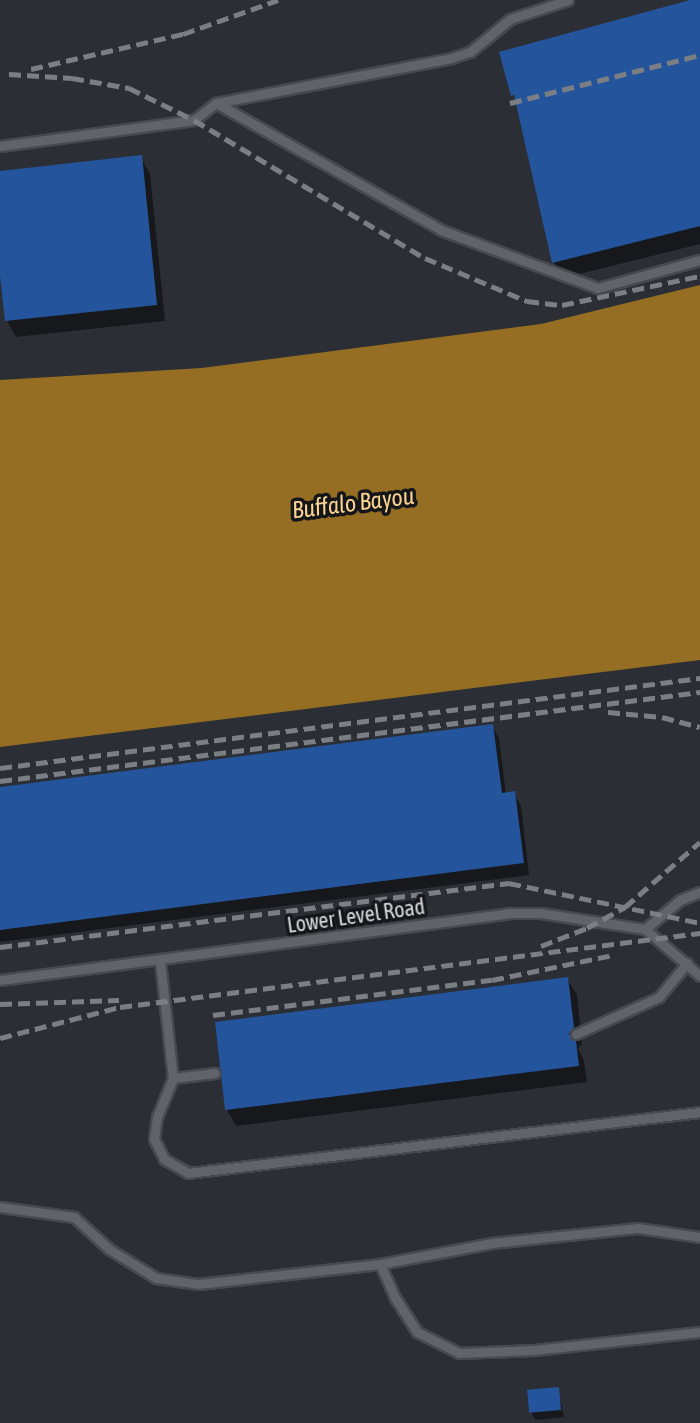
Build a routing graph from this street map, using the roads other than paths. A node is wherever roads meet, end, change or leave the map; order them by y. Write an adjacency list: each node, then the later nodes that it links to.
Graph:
1 (568, 0): 2 (lane)
2 (216, 103): 3 (lane); 4 (lane)
3 (0, 146)
4 (700, 260)
5 (700, 892): 6 (lane)
6 (645, 929): 7 (lane, Lower Level Road); 8 (lane)
7 (160, 961): 10 (lane, Lower Level Road); 13 (lane)
8 (687, 963): 9 (lane); 11 (lane)
9 (700, 976)
10 (0, 980)
11 (576, 1034)
12 (215, 1073): 13 (lane)
13 (173, 1078): 14 (lane)
14 (700, 1112)
15 (0, 1207): 17 (lane)
16 (700, 1237): 17 (lane)
17 (380, 1264): 18 (lane)
18 (700, 1332)

